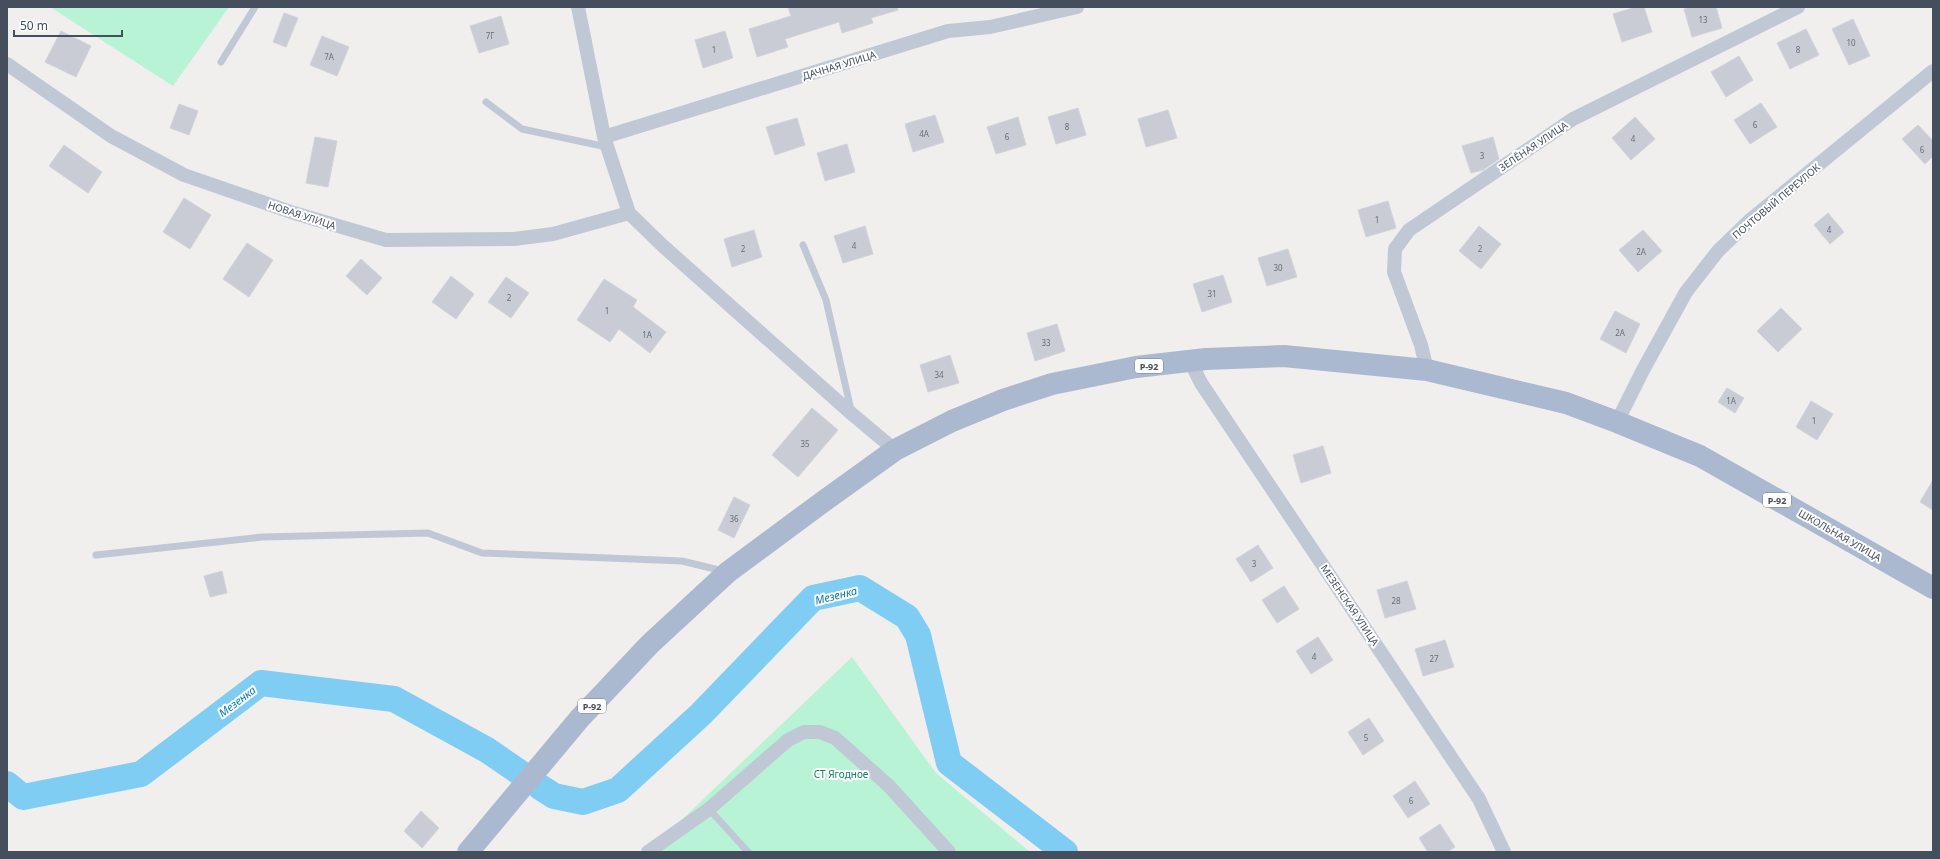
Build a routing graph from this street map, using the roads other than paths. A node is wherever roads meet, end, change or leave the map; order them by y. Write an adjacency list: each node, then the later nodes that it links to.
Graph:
1 (255, 7): 5 (lane)
2 (578, 7): 9 (street)
3 (1077, 7): 9 (street, ДАЧНАЯ УЛИЦА)
4 (1798, 7): 13 (street, ЗЕЛЁНАЯ УЛИЦА)
5 (222, 62)
6 (7, 64): 10 (street, НОВАЯ УЛИЦА)
7 (1933, 71): 15 (street, ПОЧТОВЫЙ ПЕРЕУЛОК)
8 (486, 102): 9 (lane)
9 (606, 142): 10 (street)
10 (629, 213): 14 (street)
11 (803, 245): 14 (lane)
12 (1190, 361): 13 (main road, Р-92); 16 (main road, Р-92); 25 (street, МЕЗЕНСКАЯ УЛИЦА)
13 (1427, 370): 15 (main road, Р-92)
14 (852, 414): 16 (street)
15 (1617, 422): 19 (main road, ШКОЛЬНАЯ УЛИЦА / Р-92)
16 (895, 450): 18 (main road, Р-92)
17 (96, 554): 18 (lane)
18 (728, 572): 21 (main road, Р-92)
19 (1931, 583)
20 (709, 809): 22 (street); 23 (lane); 24 (street)
21 (468, 852)
22 (648, 852)
23 (748, 852)
24 (949, 852)
25 (1504, 852)

